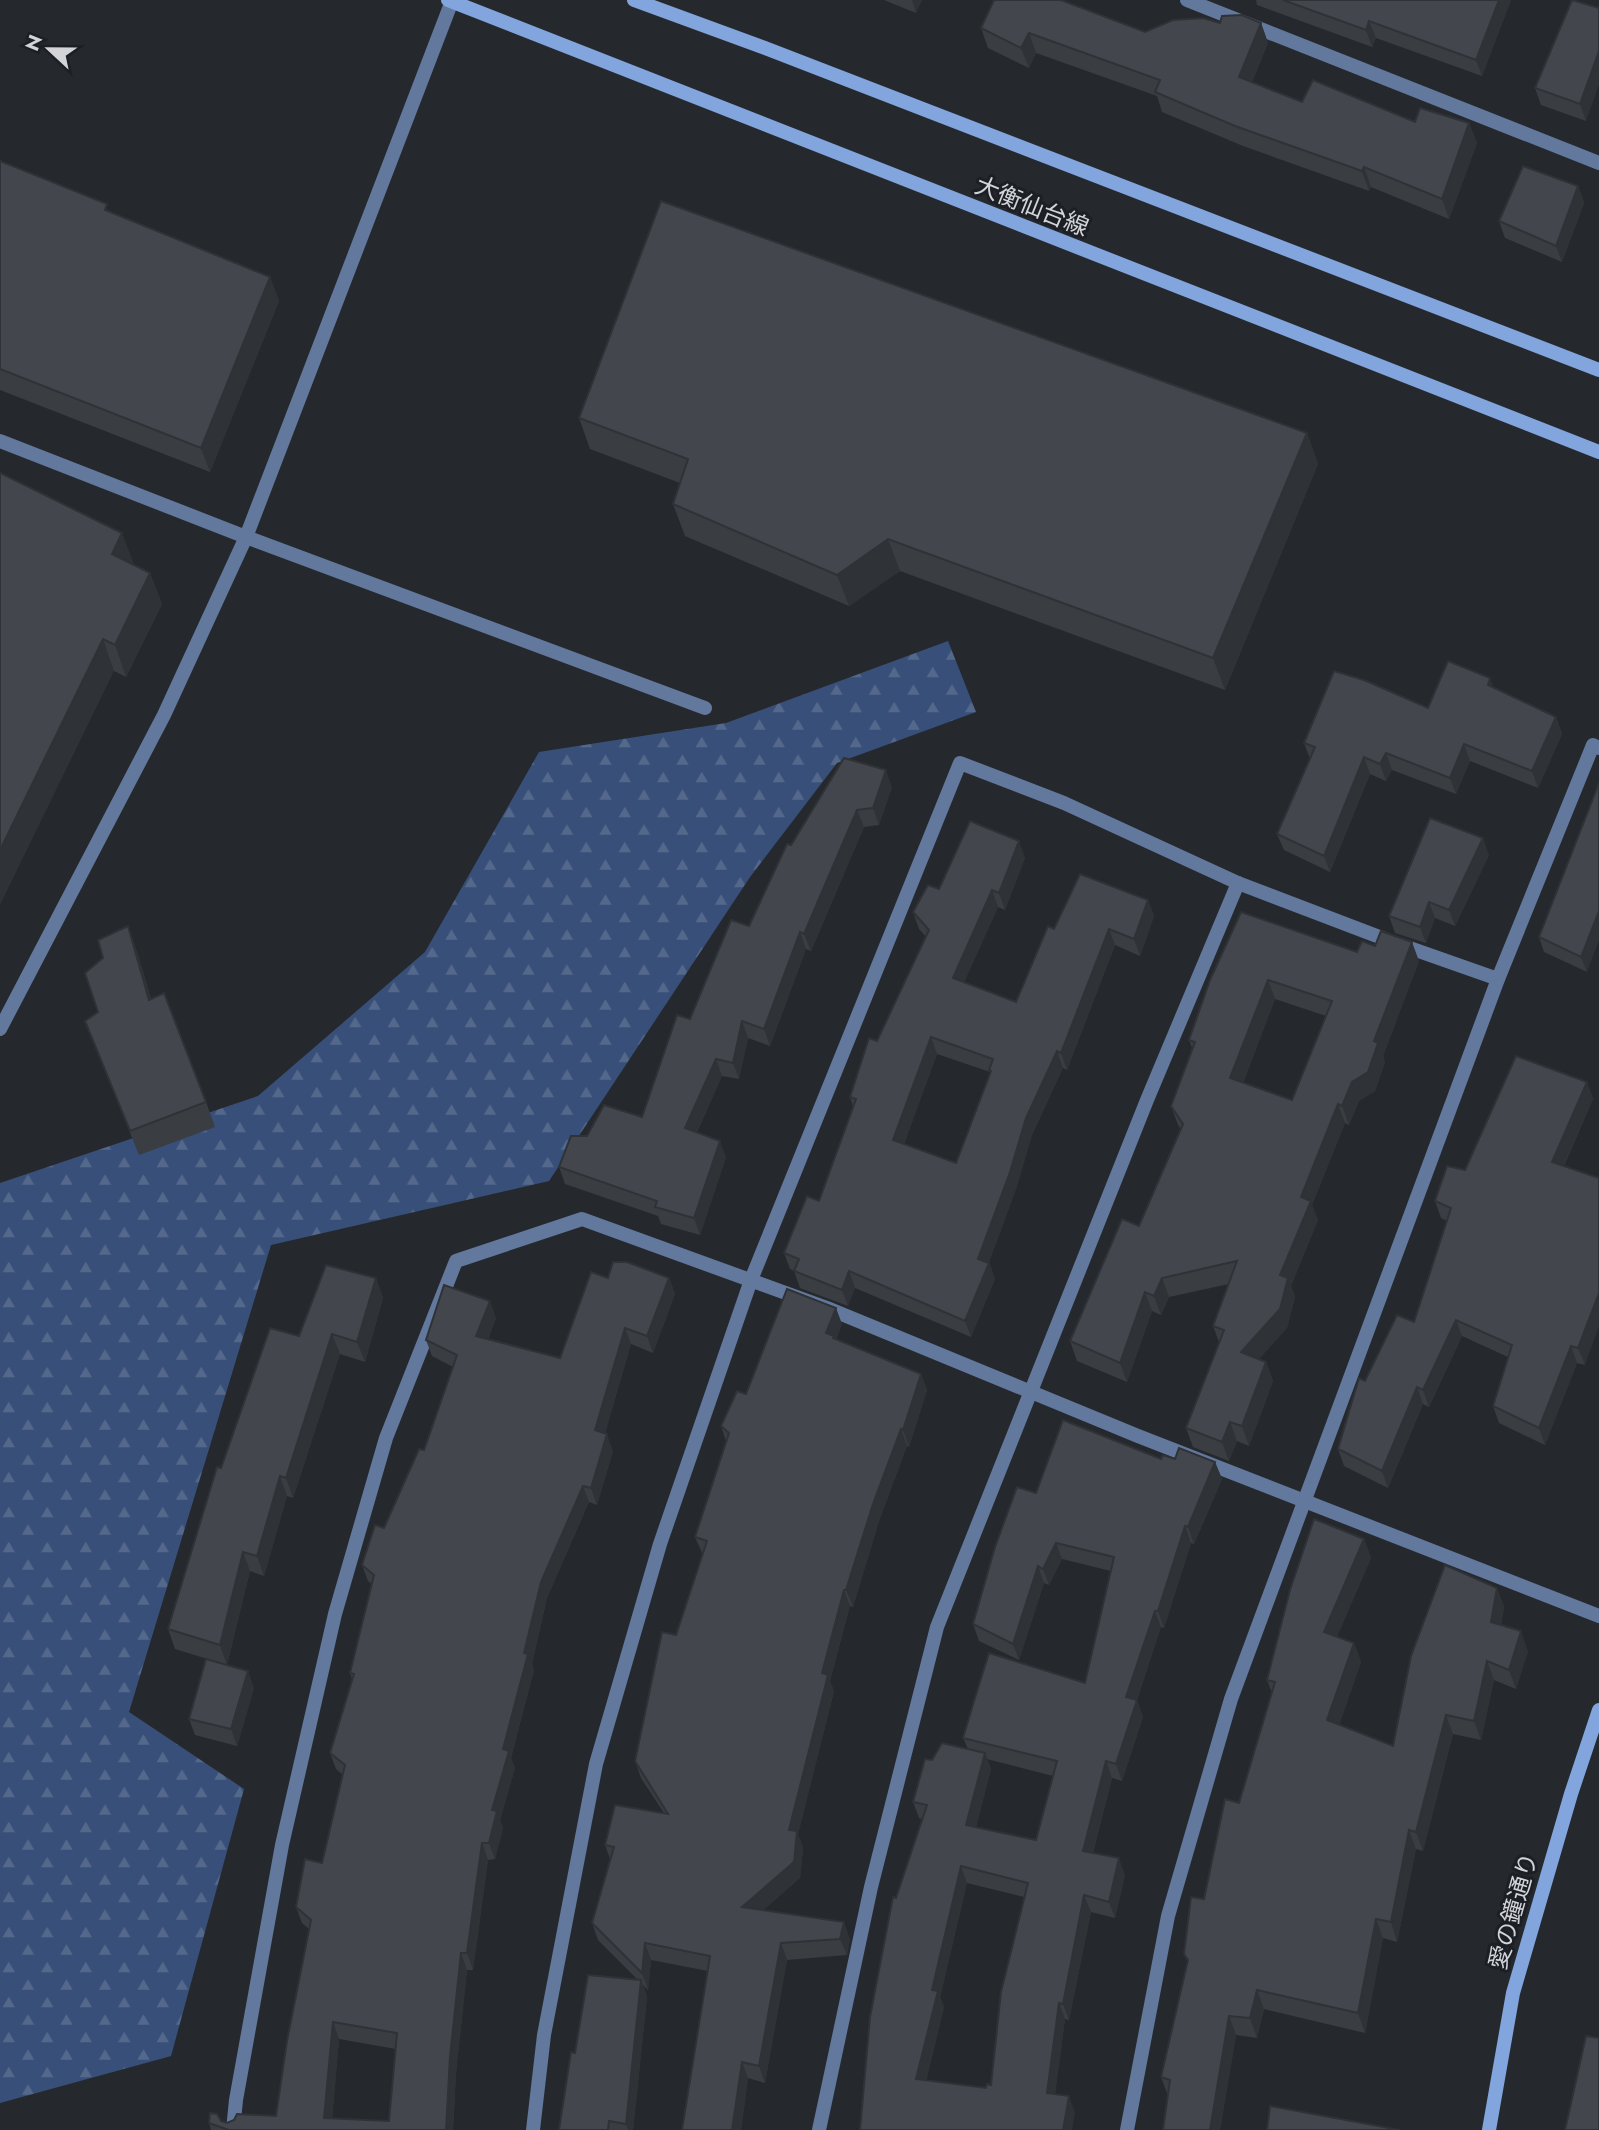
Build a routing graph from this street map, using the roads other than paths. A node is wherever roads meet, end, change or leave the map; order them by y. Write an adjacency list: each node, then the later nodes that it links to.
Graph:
1 (451, 0): 7 (main road, 大衡仙台線); 8 (street)
2 (634, 0): 5 (main road, 大衡仙台線)
3 (1193, 1): 4 (street)
4 (1599, 163)
5 (1599, 370)
6 (0, 441): 8 (street)
7 (1599, 452)
8 (246, 537): 9 (street); 13 (street)
9 (705, 708)
10 (1599, 748): 12 (street)
11 (1238, 883): 12 (street); 14 (street); 15 (street)
12 (1498, 979): 16 (street)
13 (0, 1029)
14 (751, 1280): 15 (street); 19 (street); 20 (street)
15 (1031, 1391): 16 (street); 21 (street)
16 (1304, 1500): 17 (street); 22 (street)
17 (1599, 1616)
18 (1599, 1710): 23 (main road, 愛の鐘通り)
19 (233, 2130)
20 (533, 2130)
21 (819, 2130)
22 (1127, 2130)
23 (1489, 2130)

